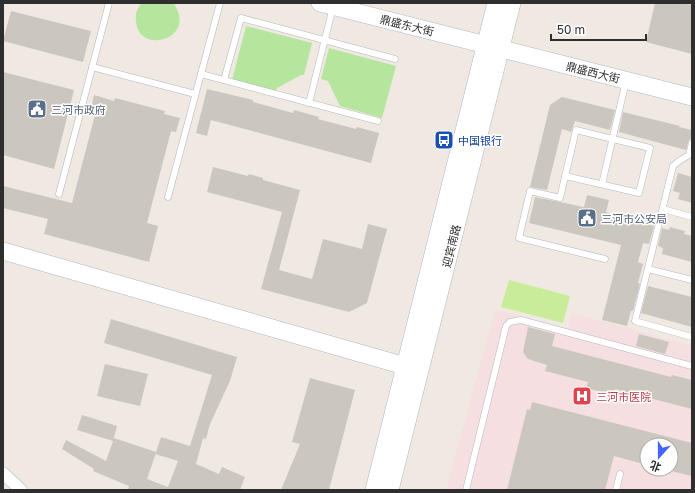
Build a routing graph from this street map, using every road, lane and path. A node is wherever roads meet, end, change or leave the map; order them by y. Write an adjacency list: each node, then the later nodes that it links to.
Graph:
1 (109, 3): 9 (lane)
2 (220, 3): 10 (lane)
3 (496, 3): 7 (main road, 迎宾南路)
4 (512, 3): 7 (main road, 迎宾南路)
5 (327, 5): 6 (lane); 7 (main road, 鼎盛东大街)
6 (325, 40): 8 (lane); 11 (lane); 15 (lane)
7 (493, 47): 12 (main road, 鼎盛西大街); 30 (main road, 迎宾南路); 36 (main road, 迎宾南路)
8 (395, 59)
9 (92, 67): 13 (lane); 21 (lane)
10 (201, 74): 11 (lane); 13 (lane)
11 (224, 80): 15 (lane)
12 (626, 80): 14 (main road, 鼎盛西大街); 17 (lane)
13 (196, 94): 22 (lane)
14 (692, 96)
15 (309, 103): 16 (lane)
16 (378, 121)
17 (613, 139): 19 (lane); 20 (lane); 20 (lane)
18 (692, 143): 23 (lane)
19 (565, 176): 20 (lane); 26 (lane)
20 (602, 184)
21 (58, 194)
22 (168, 197)
23 (663, 209): 24 (lane); 27 (lane)
24 (692, 217)
25 (3, 251): 30 (main road)
26 (605, 259)
27 (648, 269): 28 (lane); 29 (lane)
28 (692, 280)
29 (692, 337)
30 (405, 366): 35 (main road, 迎宾南路)
31 (692, 366): 37 (lane)
32 (3, 473): 34 (street)
33 (620, 474): 38 (lane)
34 (21, 490)
35 (374, 490)
36 (390, 490)
37 (466, 490)
38 (616, 490)

